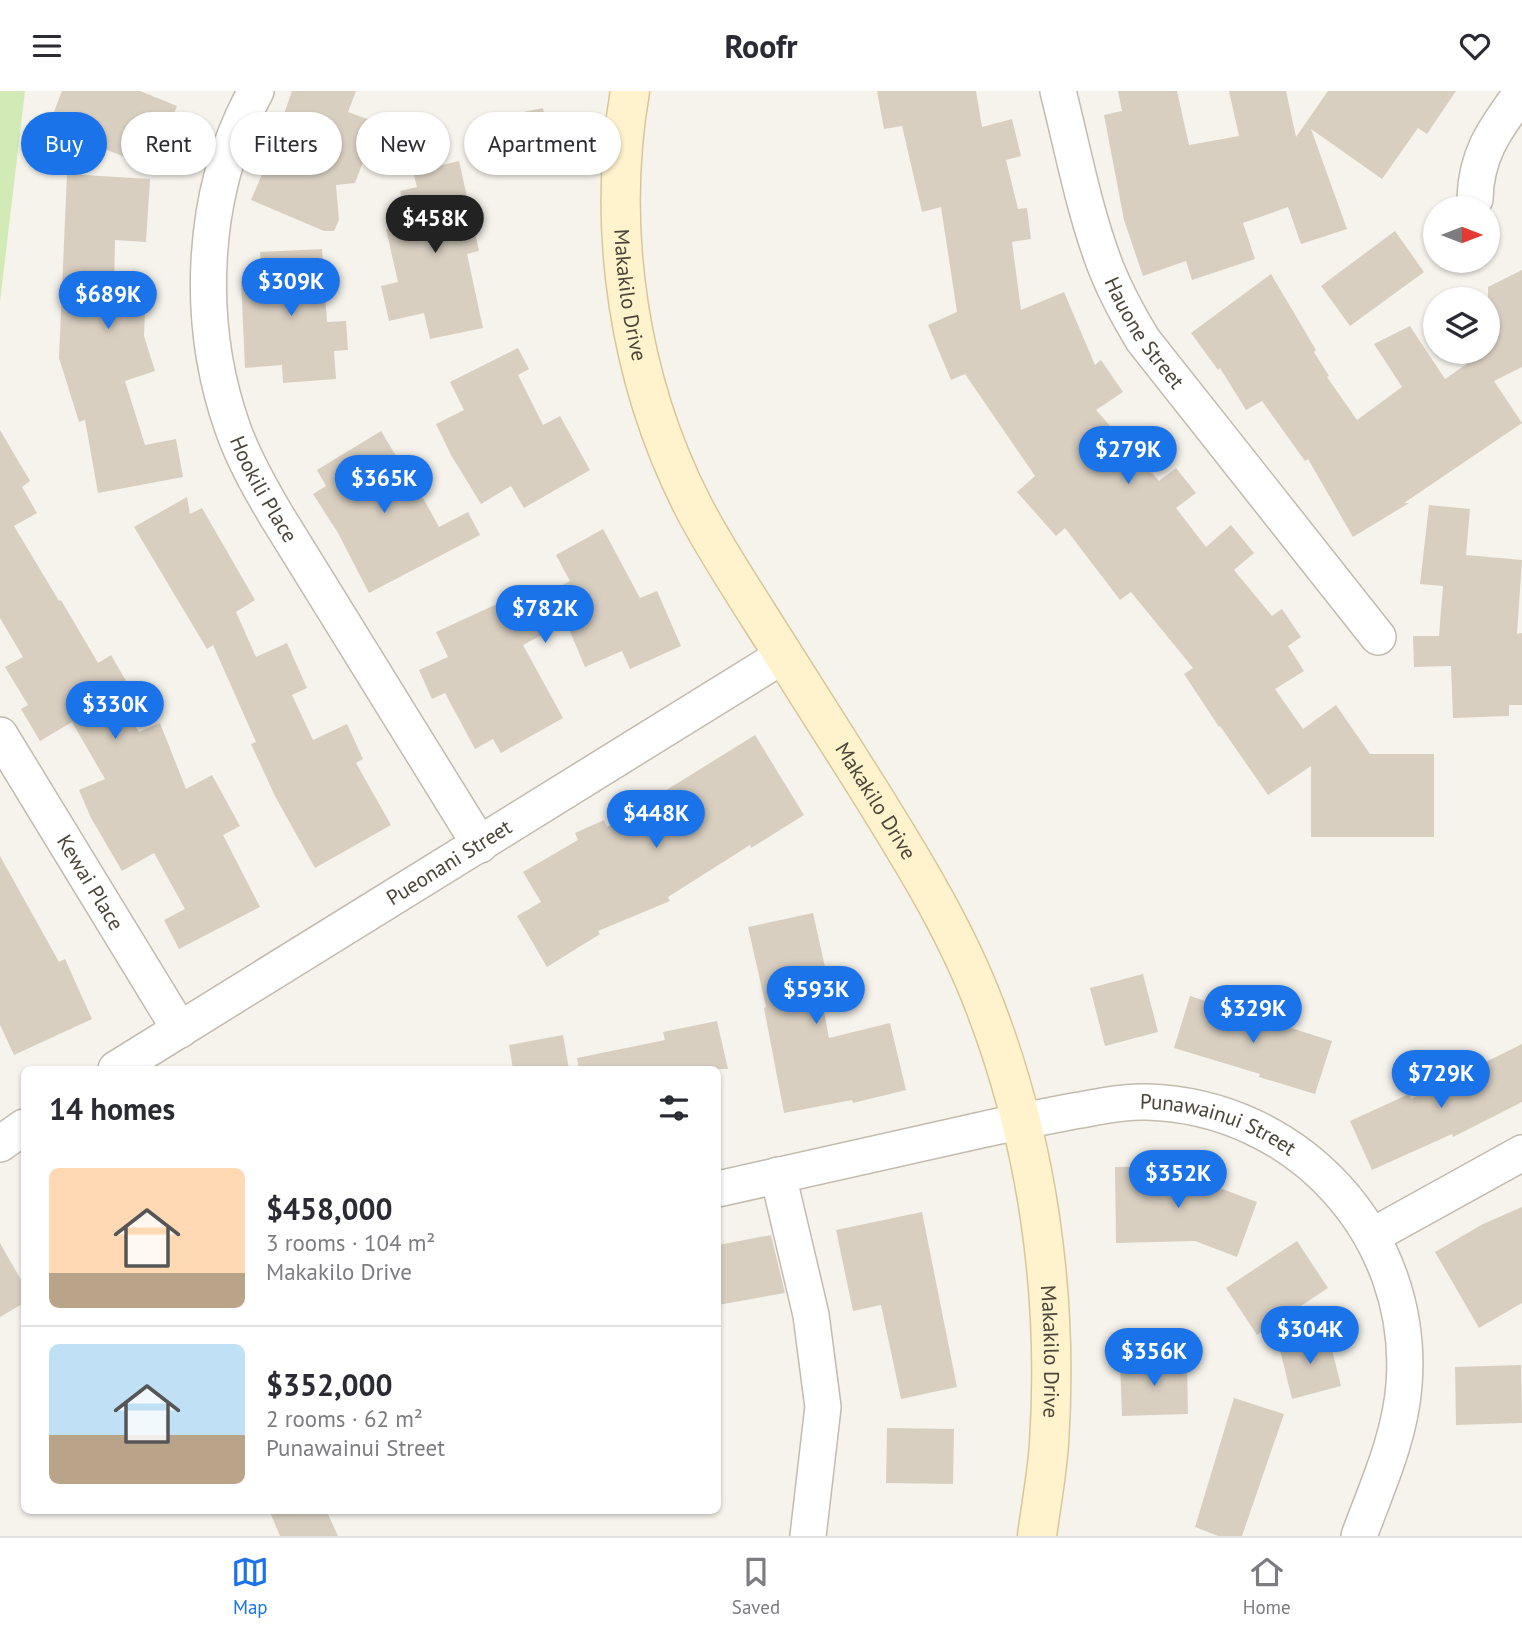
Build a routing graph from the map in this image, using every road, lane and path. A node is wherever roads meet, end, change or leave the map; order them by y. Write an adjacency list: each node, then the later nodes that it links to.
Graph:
1 (256, 91): 9 (street, Hookili Place)
2 (630, 91): 7 (street, Makakilo Drive)
3 (1058, 91): 6 (street, Hauone Street)
4 (1522, 92): 5 (street)
5 (1475, 196)
6 (1378, 637)
7 (784, 655): 9 (street, Pueonani Street); 12 (street, Makakilo Drive)
8 (0, 735): 10 (street, Kewai Place)
9 (480, 845): 10 (street, Pueonani Street)
10 (180, 1030): 11 (street, Pueonani Street)
11 (121, 1066)
12 (1021, 1121): 16 (street, Punawainui Street); 18 (street, Punawainui Street); 20 (street, Makakilo Drive)
13 (21, 1129): 14 (street)
14 (0, 1144)
15 (1522, 1153): 18 (street)
16 (778, 1175): 17 (street, Punawainui Street); 19 (street)
17 (721, 1188)
18 (1372, 1236): 21 (street, Punawainui Street)
19 (808, 1536)
20 (1037, 1536)
21 (1359, 1536)

